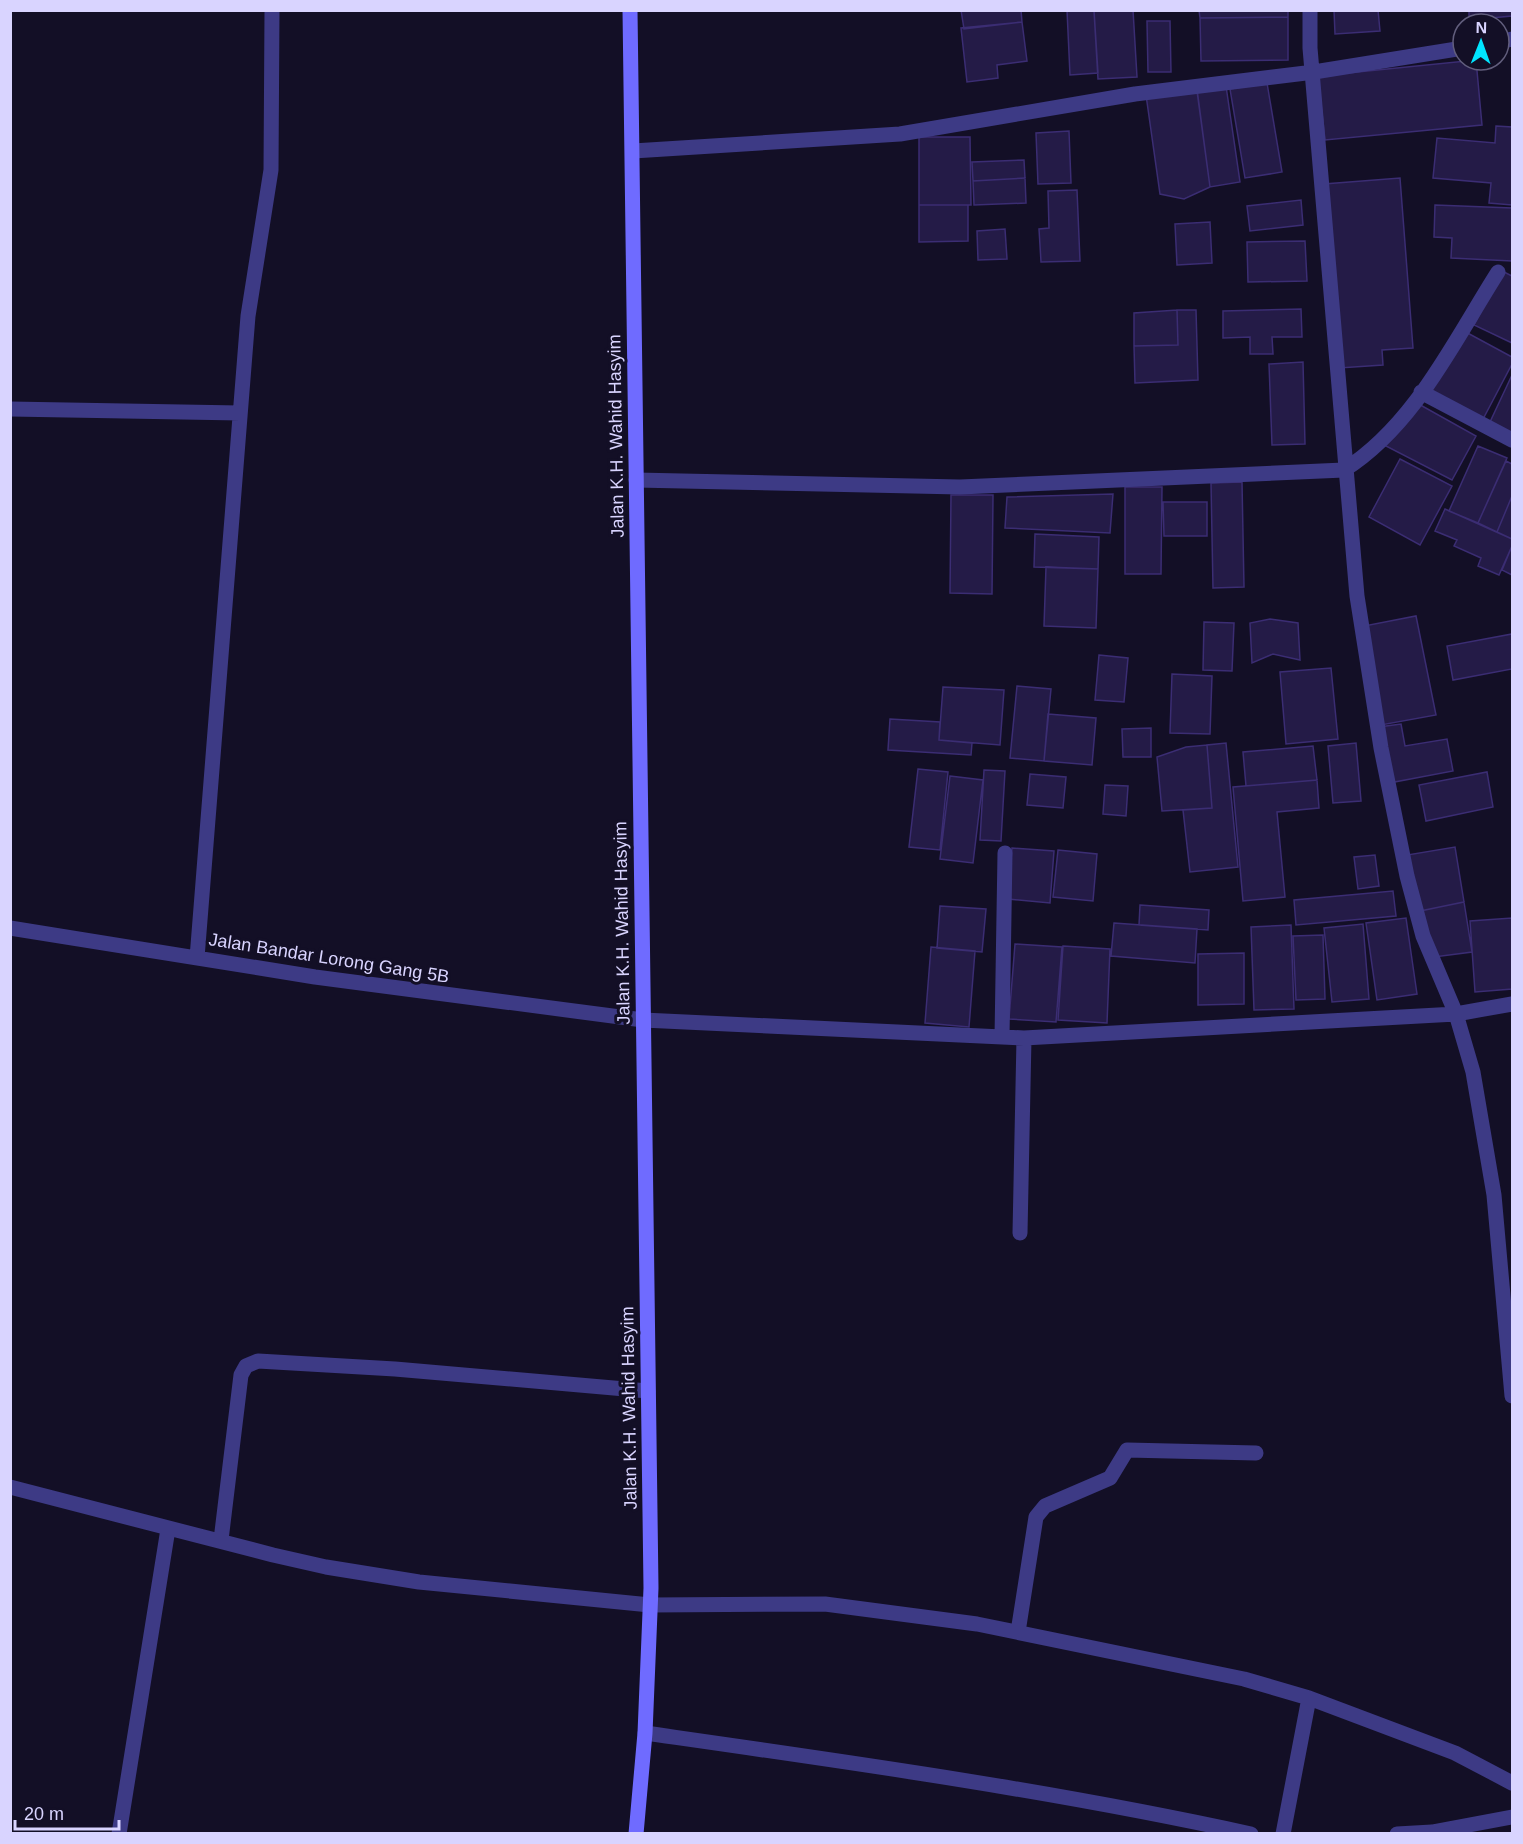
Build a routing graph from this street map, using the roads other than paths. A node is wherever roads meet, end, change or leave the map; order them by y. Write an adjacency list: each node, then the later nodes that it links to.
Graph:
1 (272, 10): 10 (street)
2 (630, 10): 6 (main road, Jalan K.H. Wahid Hasyim)
3 (1310, 10): 5 (street)
4 (1451, 50): 5 (street)
5 (1314, 72): 6 (street); 12 (street)
6 (633, 151): 13 (main road, Jalan K.H. Wahid Hasyim)
7 (1498, 272): 8 (street)
8 (1421, 392): 11 (street); 12 (street)
9 (10, 409): 10 (street)
10 (240, 413): 16 (street)
11 (1512, 440)
12 (1344, 470): 13 (street); 18 (street)
13 (636, 480): 19 (main road, Jalan K.H. Wahid Hasyim)
14 (1005, 853): 20 (street)
15 (10, 928): 16 (street, Jalan Bandar Lorong Gang 5B)
16 (197, 958): 19 (street, Jalan Bandar Lorong Gang 5B)
17 (1512, 1004): 18 (street, Jalan Bandar Lorong Gang 5B)
18 (1456, 1014): 21 (street, Jalan Bandar Lorong Gang 5B); 24 (street)
19 (643, 1020): 20 (street, Jalan Bandar Lorong Gang 5B); 23 (main road, Jalan K.H. Wahid Hasyim)
20 (1002, 1037): 21 (street, Jalan Bandar Lorong Gang 5B)
21 (1024, 1038): 22 (street)
22 (1020, 1233)
23 (648, 1391): 28 (street); 29 (main road, Jalan K.H. Wahid Hasyim)
24 (1512, 1396)
25 (1256, 1453): 30 (street)
26 (10, 1487): 27 (street)
27 (168, 1529): 28 (street); 35 (street)
28 (221, 1540): 29 (street)
29 (650, 1605): 30 (street); 32 (main road, Jalan K.H. Wahid Hasyim)
30 (1018, 1632): 31 (street)
31 (1309, 1698): 33 (street); 38 (street)
32 (645, 1733): 36 (main road, Jalan K.H. Wahid Hasyim); 37 (street)
33 (1512, 1783)
34 (1512, 1817): 39 (street)
35 (119, 1833)
36 (636, 1833)
37 (1251, 1833)
38 (1283, 1833)
39 (1397, 1833)

